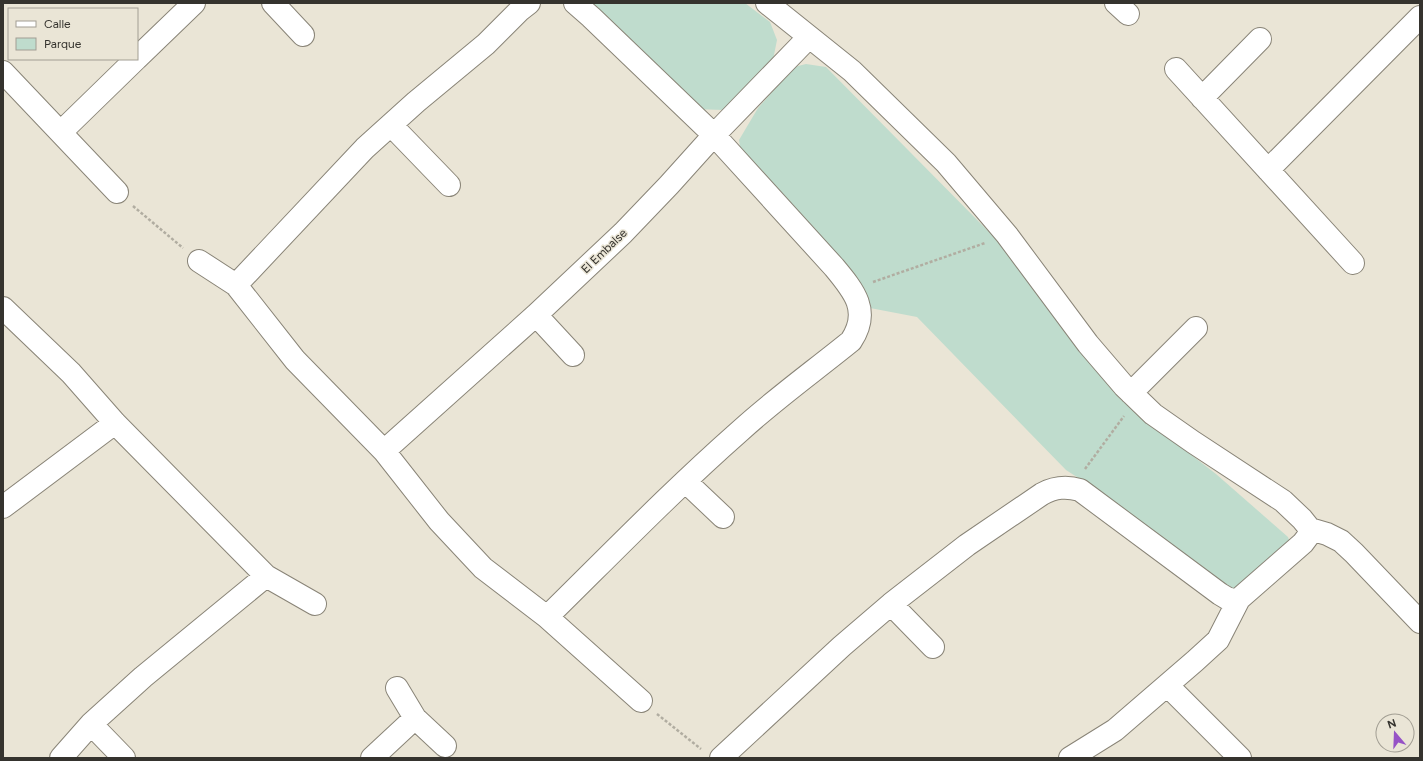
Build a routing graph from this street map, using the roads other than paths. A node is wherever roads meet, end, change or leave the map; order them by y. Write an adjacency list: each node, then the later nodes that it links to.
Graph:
1 (194, 3): 10 (street)
2 (273, 3): 7 (street)
3 (529, 3): 15 (street)
4 (574, 3): 17 (street)
5 (767, 3): 8 (street)
6 (1420, 17): 18 (street)
7 (303, 35)
8 (809, 37): 17 (street, El Embalse); 28 (street)
9 (1260, 39): 14 (street)
10 (138, 58)
11 (136, 60): 16 (street)
12 (1176, 69): 14 (street)
13 (3, 72): 16 (street)
14 (1202, 98): 18 (street)
15 (391, 125): 19 (street); 23 (street)
16 (61, 132): 20 (street)
17 (714, 135): 25 (street, El Embalse); 31 (street)
18 (1268, 170): 22 (street)
19 (449, 184)
20 (117, 192)
21 (199, 261): 23 (street)
22 (1353, 263)
23 (236, 285): 30 (street)
24 (3, 308): 29 (street)
25 (536, 315): 27 (street); 30 (street, El Embalse)
26 (1196, 328): 28 (street)
27 (572, 355)
28 (1134, 395): 34 (street)
29 (115, 423): 32 (street); 35 (street)
30 (384, 451): 39 (street)
31 (686, 482): 33 (street); 39 (street)
32 (3, 506)
33 (723, 517)
34 (1310, 529): 36 (street); 40 (street)
35 (266, 576): 37 (street); 46 (street)
36 (1238, 599): 38 (street); 42 (street)
37 (315, 604)
38 (891, 604): 41 (street); 48 (street)
39 (547, 617): 44 (street)
40 (1420, 622)
41 (932, 647)
42 (1168, 686): 52 (street); 53 (street)
43 (397, 688): 45 (street)
44 (641, 701)
45 (415, 718): 47 (street); 51 (street)
46 (91, 724): 49 (street); 50 (street)
47 (445, 746)
48 (714, 756)
49 (61, 758)
50 (124, 758)
51 (372, 758)
52 (1070, 758)
53 (1240, 758)

